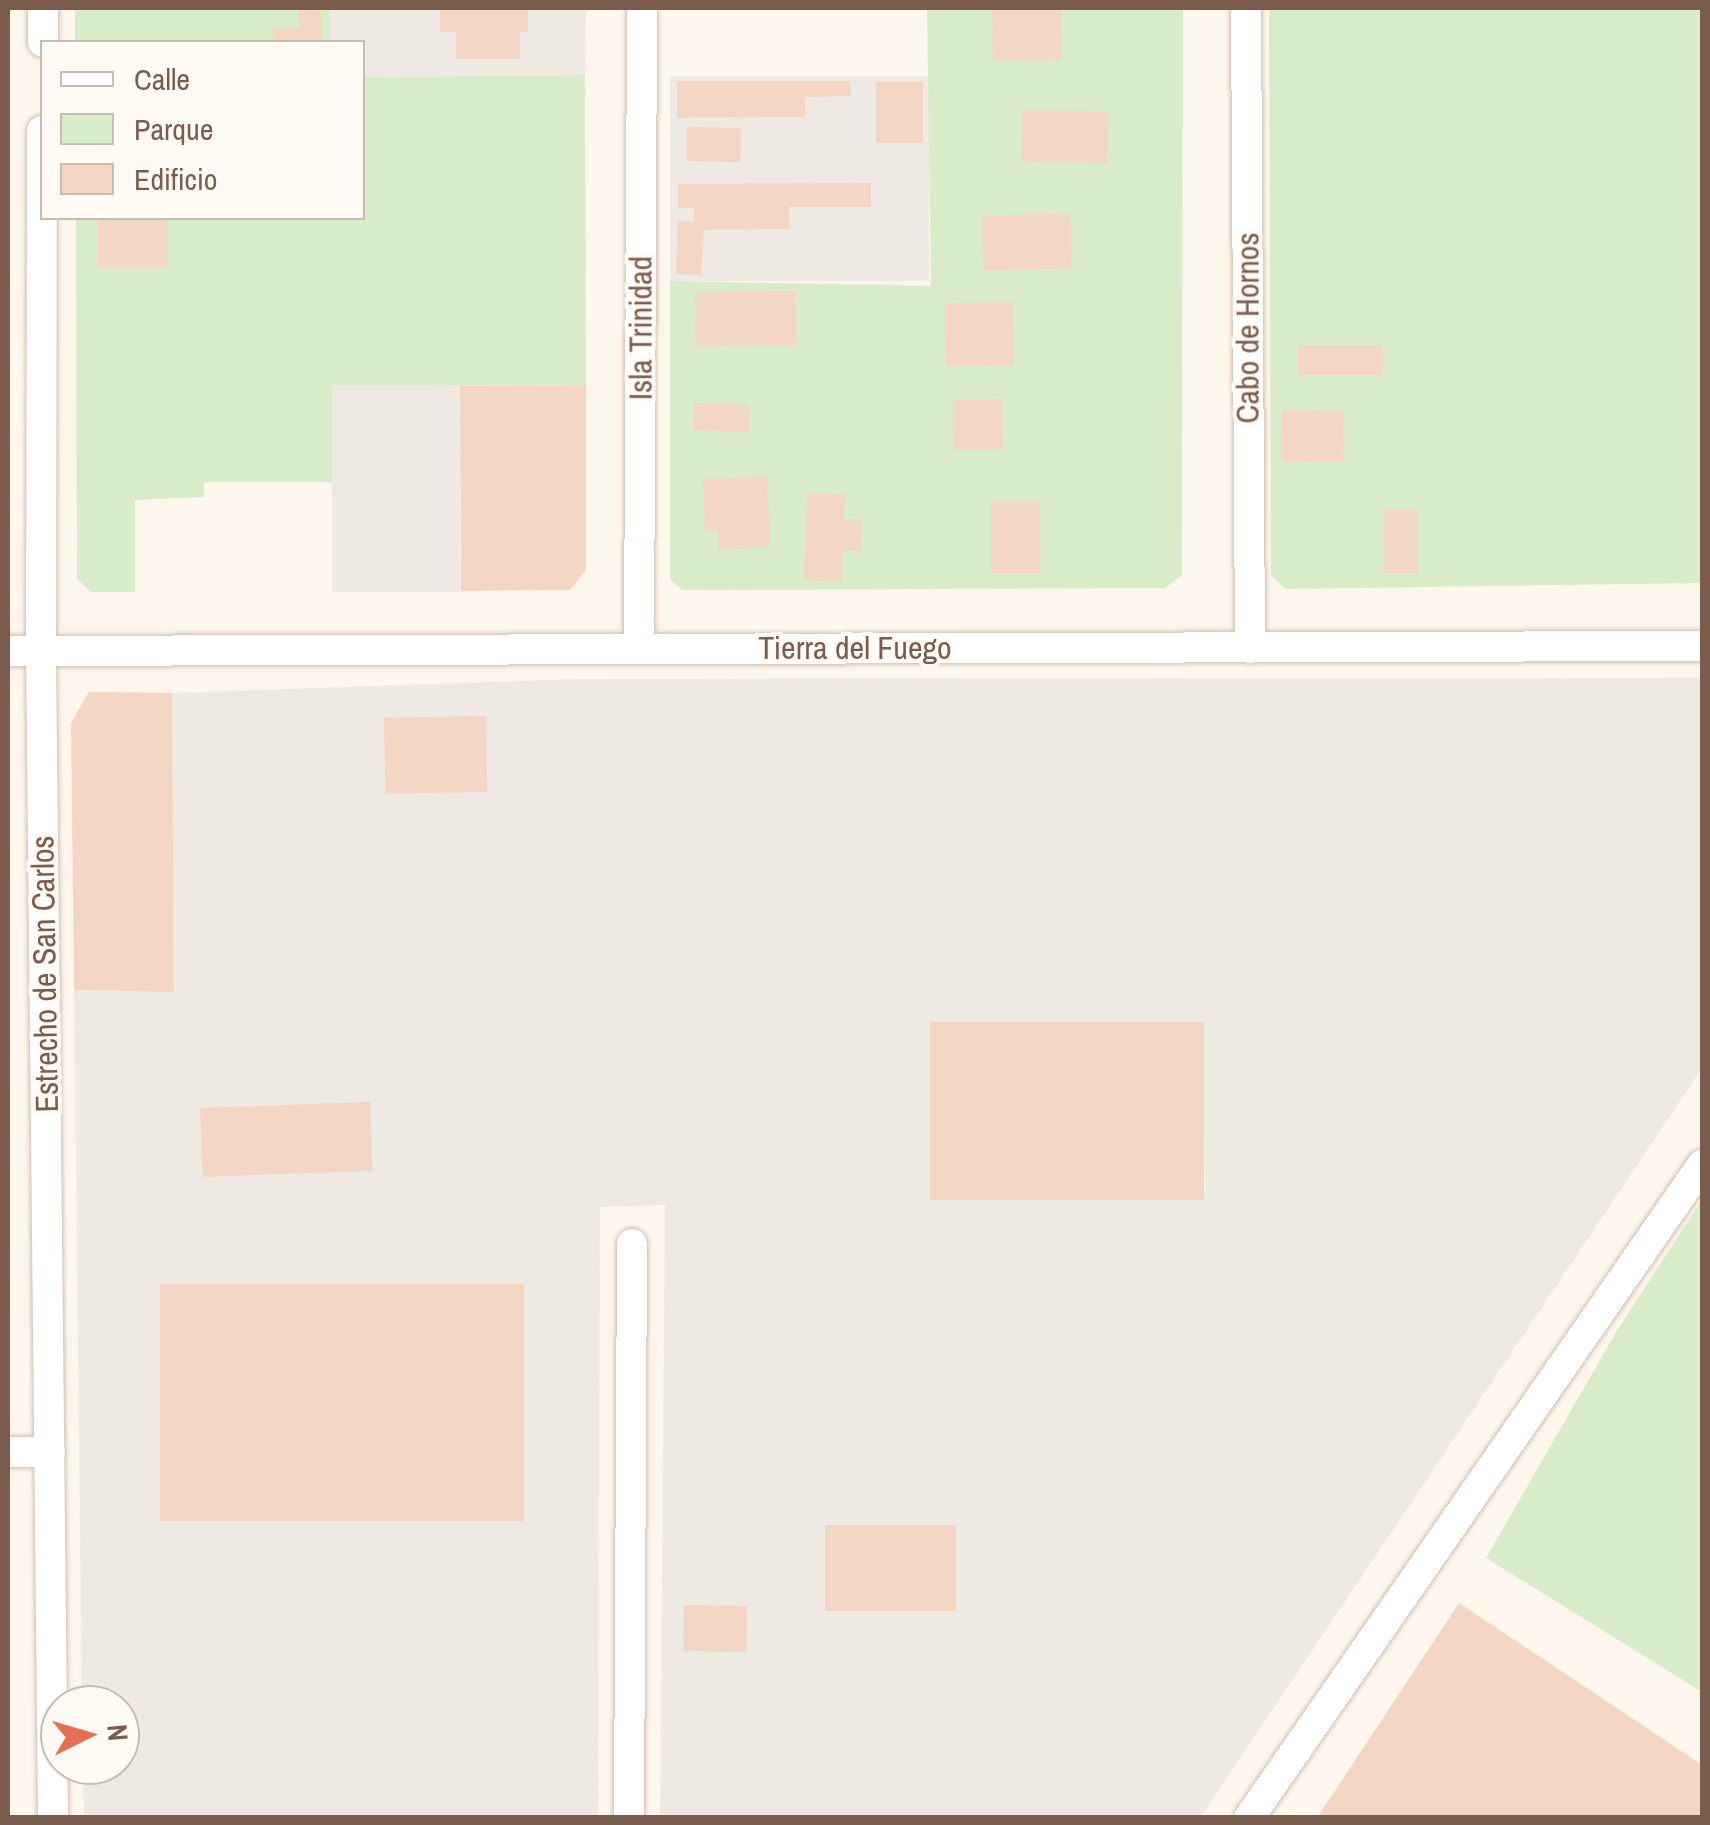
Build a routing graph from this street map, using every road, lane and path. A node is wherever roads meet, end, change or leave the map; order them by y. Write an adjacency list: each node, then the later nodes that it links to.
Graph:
1 (43, 8): 4 (street)
2 (642, 8): 8 (street, Isla Trinidad)
3 (1246, 8): 7 (street, Cabo de Hornos)
4 (43, 40)
5 (42, 220): 10 (street, Estrecho de San Carlos)
6 (1702, 646): 7 (street, Tierra del Fuego)
7 (1250, 648): 8 (street, Tierra del Fuego)
8 (639, 649): 10 (street, Tierra del Fuego)
9 (8, 651): 10 (street, Tierra del Fuego)
10 (41, 651): 14 (street, Estrecho de San Carlos)
11 (1702, 1165): 17 (street)
12 (632, 1244): 16 (street)
13 (8, 1452): 14 (street)
14 (50, 1452): 15 (street, Estrecho de San Carlos)
15 (53, 1818)
16 (628, 1818)
17 (1249, 1818)

